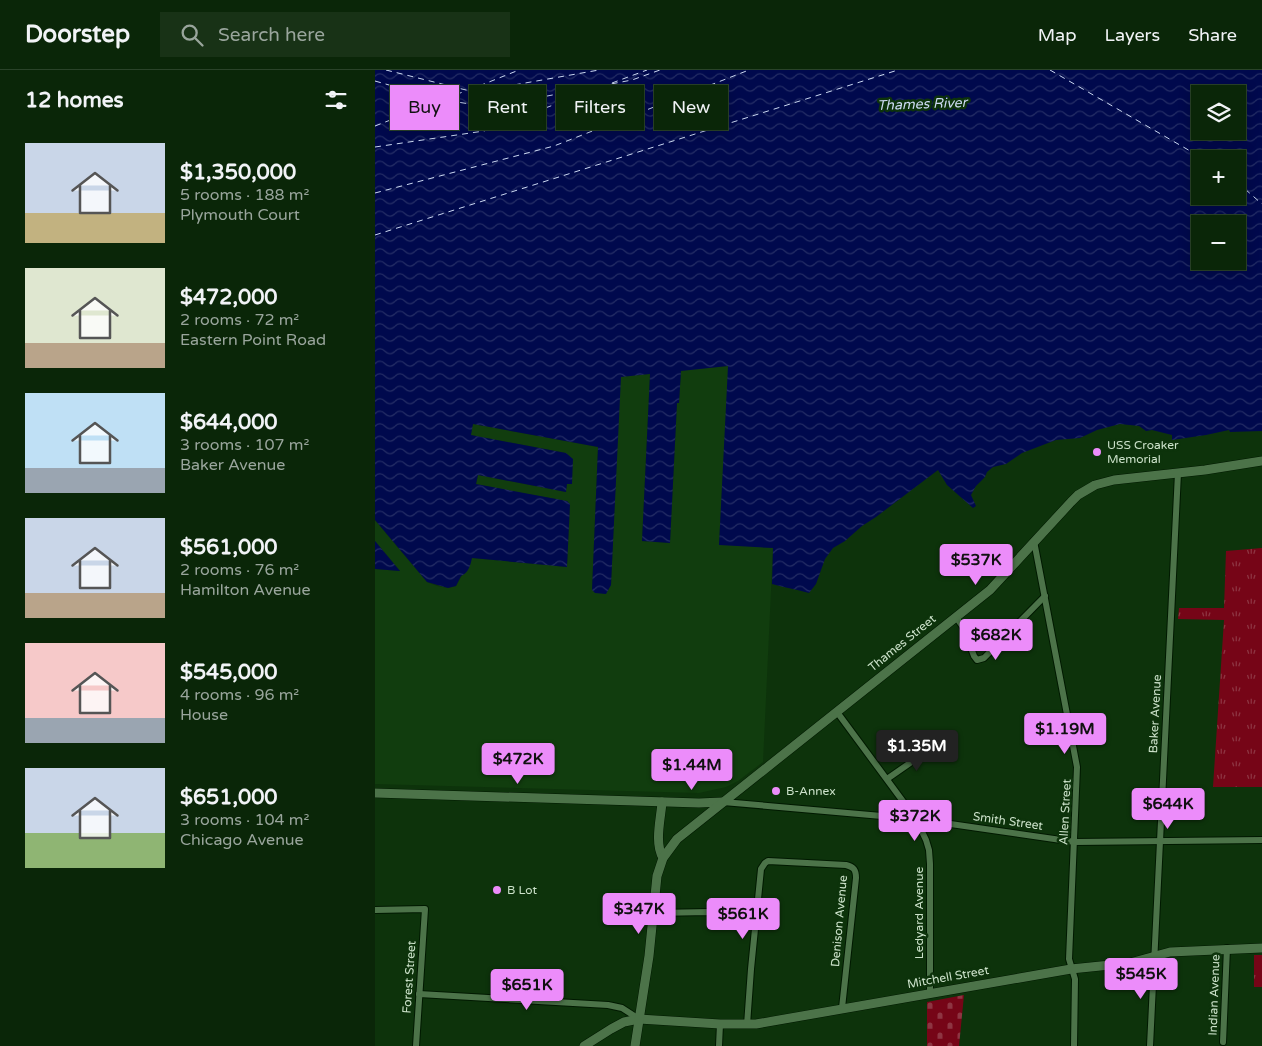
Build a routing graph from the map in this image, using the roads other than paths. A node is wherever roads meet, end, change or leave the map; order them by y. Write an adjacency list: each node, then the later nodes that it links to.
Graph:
1 (1262, 461): 2 (main road, Thames Street)
2 (1178, 473): 3 (main road, Thames Street); 14 (street, Baker Avenue)
3 (1034, 541): 4 (street, Allen Street); 5 (main road, Thames Street)
4 (1045, 596): 5 (street); 15 (street, Allen Street)
5 (956, 617): 6 (main road, Thames Street)
6 (837, 712): 8 (street, Ledyard Avenue); 11 (main road, Thames Street)
7 (933, 747): 8 (street)
8 (887, 779): 12 (street, Ledyard Avenue)
9 (375, 793): 10 (main road)
10 (662, 802): 11 (main road); 16 (main road)
11 (722, 802): 12 (street, Smith Street); 16 (main road, Thames Street)
12 (916, 819): 15 (street, Smith Street); 24 (street, Ledyard Avenue)
13 (1262, 840): 14 (street, Smith Street)
14 (1160, 841): 15 (street, Smith Street); 22 (street, Baker Avenue)
15 (1075, 842): 23 (street, Allen Street)
16 (663, 858): 18 (main road)
17 (375, 910): 25 (street, Forest Street)
18 (654, 913): 19 (street); 27 (main road)
19 (756, 916): 26 (street, Denison Avenue); 29 (street)
20 (1227, 948): 21 (main road, Mitchell Street); 22 (main road, Mitchell Street); 30 (street, Indian Avenue)
21 (1262, 948)
22 (1154, 956): 23 (main road, Mitchell Street); 36 (street, Baker Avenue)
23 (1071, 969): 24 (main road, Mitchell Street); 35 (street, Allen Street)
24 (930, 992): 26 (main road, Mitchell Street)
25 (419, 994): 27 (street); 31 (street, Forest Street)
26 (842, 1008): 29 (main road, Mitchell Street)
27 (639, 1019): 28 (main road, Mitchell Street); 32 (main road); 33 (main road)
28 (720, 1024): 29 (main road, Mitchell Street); 34 (street)
29 (747, 1025)
30 (1223, 1042)
31 (416, 1046)
32 (584, 1046)
33 (635, 1046)
34 (719, 1046)
35 (1074, 1046)
36 (1150, 1046)

